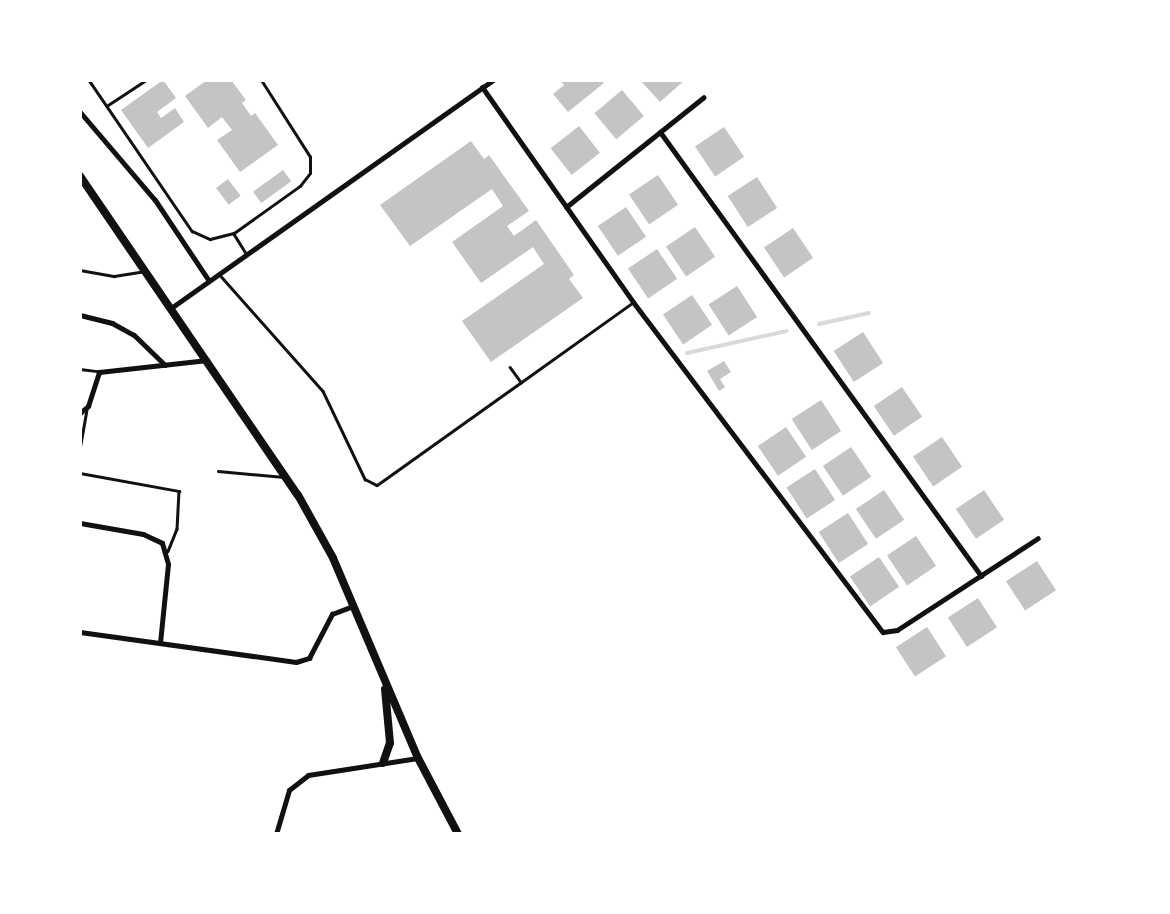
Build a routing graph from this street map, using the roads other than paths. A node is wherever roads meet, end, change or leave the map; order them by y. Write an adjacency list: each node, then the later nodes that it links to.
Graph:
1 (89, 80): 7 (lane)
2 (146, 80): 7 (lane)
3 (261, 80): 12 (lane)
4 (493, 80): 5 (street)
5 (482, 88): 11 (street); 13 (street)
6 (704, 97): 9 (street)
7 (106, 106): 12 (lane)
8 (80, 112): 17 (street)
9 (660, 132): 11 (street); 36 (street)
10 (80, 176): 15 (main road)
11 (566, 207): 18 (street)
12 (234, 233): 13 (lane)
13 (246, 254): 16 (street)
14 (80, 270): 15 (lane)
15 (146, 271): 19 (main road)
16 (219, 274): 17 (street); 26 (lane)
17 (209, 281): 19 (street)
18 (633, 302): 26 (lane); 36 (street)
19 (171, 308): 21 (main road)
20 (80, 315): 22 (street)
21 (208, 360): 22 (street); 32 (main road)
22 (165, 364): 25 (street)
23 (80, 368): 25 (lane)
24 (510, 368): 26 (lane)
25 (98, 372): 27 (street)
26 (522, 384)
27 (88, 406): 28 (street); 29 (lane)
28 (80, 414)
29 (80, 447)
30 (218, 471): 32 (lane)
31 (80, 473): 35 (lane)
32 (285, 477): 37 (main road)
33 (80, 524): 35 (street)
34 (1038, 538): 36 (street)
35 (168, 551): 39 (street)
36 (981, 576)
37 (353, 606): 39 (street); 40 (main road)
38 (80, 632): 39 (street)
39 (160, 643)
40 (383, 679): 41 (main road); 42 (main road)
41 (418, 758): 42 (street); 44 (main road)
42 (382, 763): 43 (street)
43 (276, 834)
44 (458, 834)

